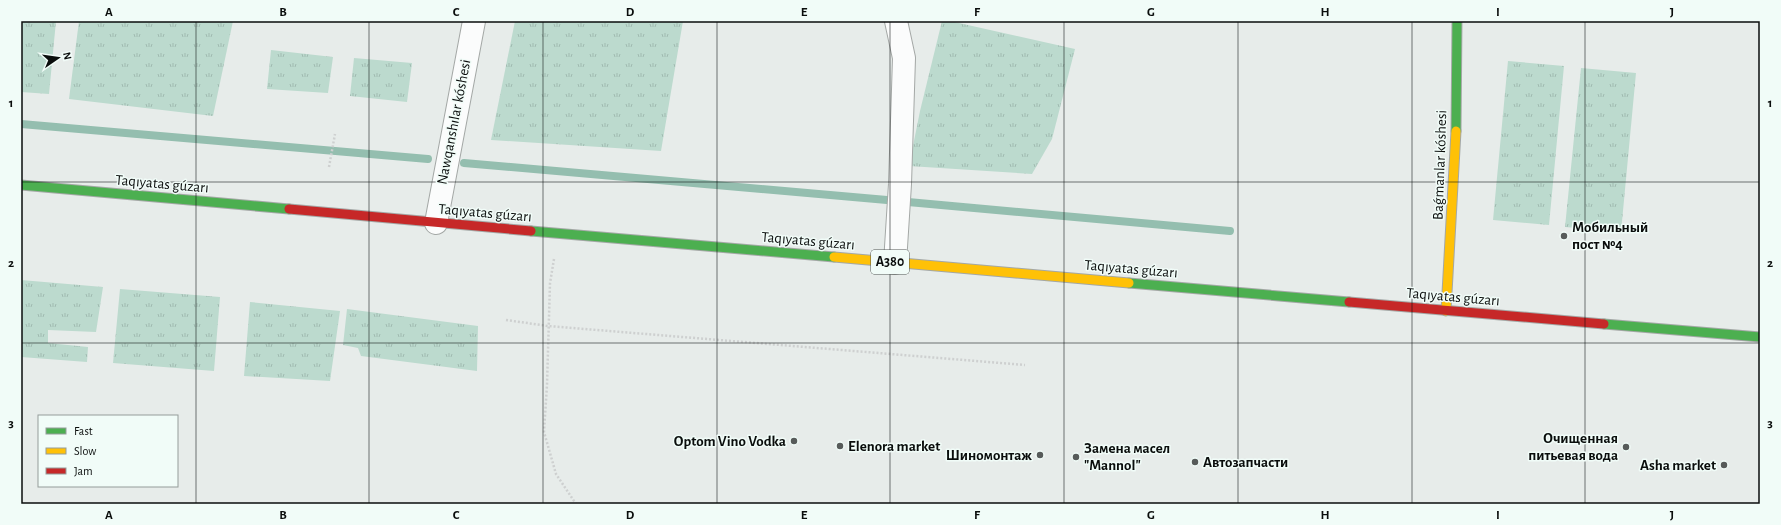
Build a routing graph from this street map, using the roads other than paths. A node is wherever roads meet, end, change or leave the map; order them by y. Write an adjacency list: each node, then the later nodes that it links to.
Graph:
1 (474, 21): 5 (street, Nawqanshılar kóshesi)
2 (896, 21): 6 (street)
3 (1457, 21): 7 (main road, Baǵmanlar kóshesi)
4 (21, 185): 5 (main road, Taqıyatas gúzarı / A380)
5 (436, 223): 6 (main road, Taqıyatas gúzarı / A380)
6 (895, 263): 7 (main road, Taqıyatas gúzarı / A380)
7 (1446, 311): 8 (main road, Taqıyatas gúzarı / A380)
8 (1760, 337)

